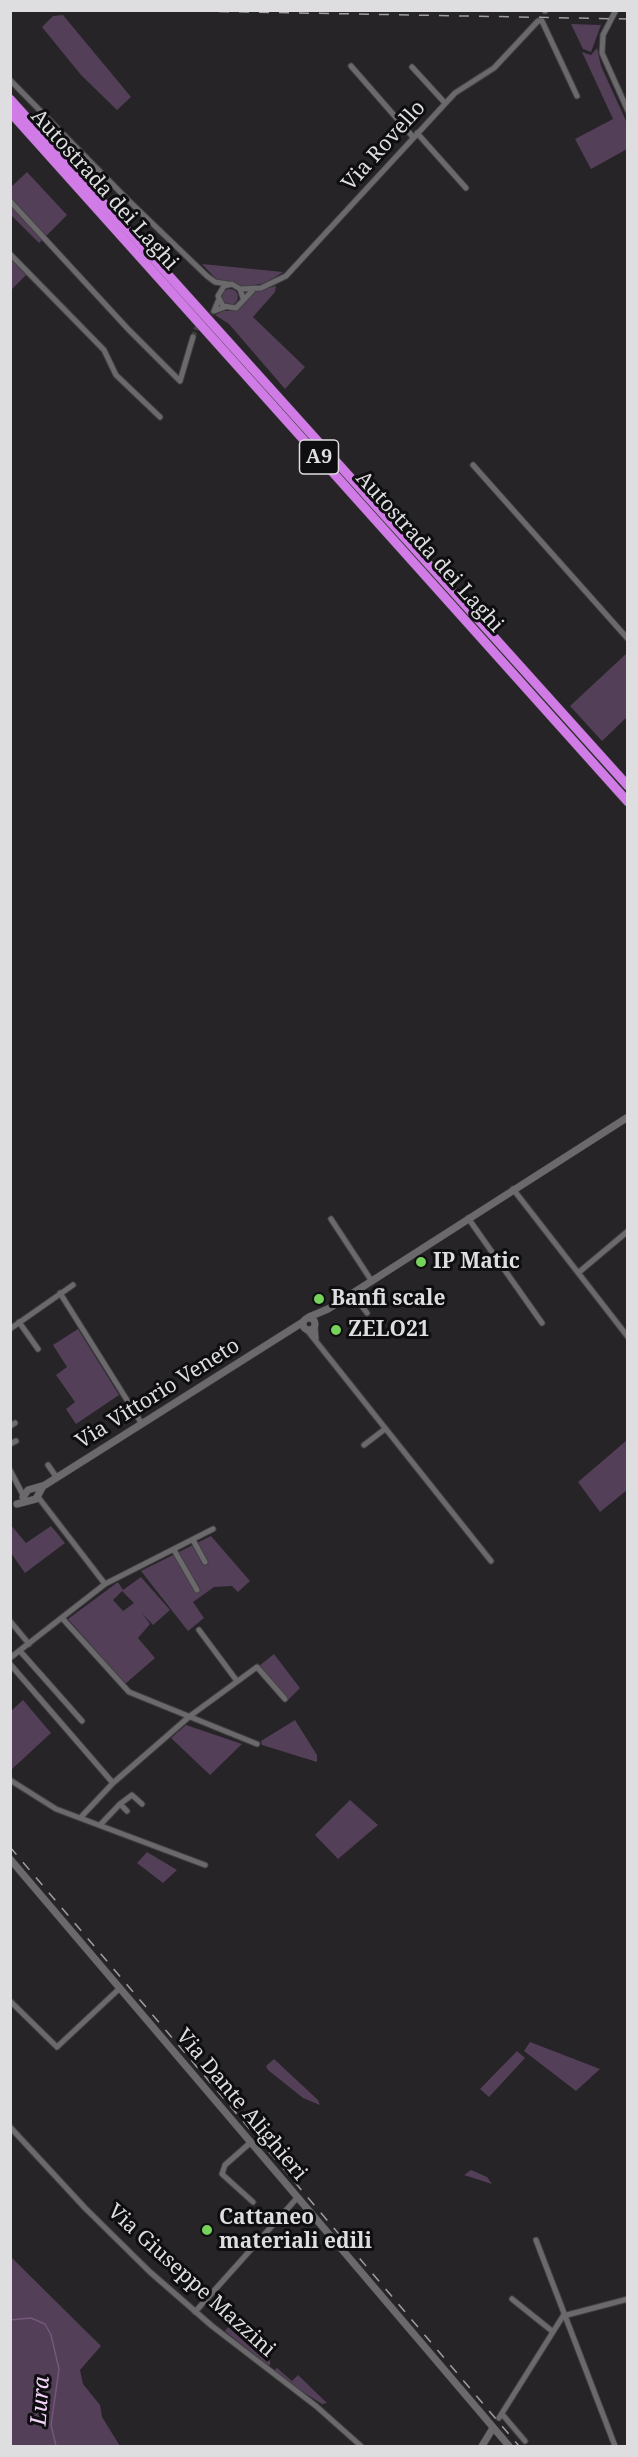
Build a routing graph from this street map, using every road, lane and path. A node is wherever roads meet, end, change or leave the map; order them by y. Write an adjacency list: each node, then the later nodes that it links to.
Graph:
1 (616, 10): 8 (street)
2 (351, 66): 10 (street)
3 (412, 67): 7 (street)
4 (10, 80): 14 (street)
5 (577, 96): 7 (street, Via Rovello)
6 (10, 99): 25 (highway, Autostrada dei Laghi / A9)
7 (445, 103): 10 (street, Via Rovello)
8 (627, 111)
9 (10, 112): 26 (highway, Autostrada dei Laghi / A9)
10 (415, 135): 11 (street); 17 (street, Via Rovello)
11 (466, 188)
12 (10, 201): 21 (street)
13 (10, 254): 22 (street)
14 (215, 282): 15 (street); 18 (street)
15 (228, 284): 16 (street); 18 (street)
16 (240, 289): 17 (street, Via Rovello); 19 (street)
17 (253, 290): 19 (street, Via Rovello)
18 (219, 298): 20 (street); 20 (street)
19 (243, 298): 20 (street)
20 (225, 307)
21 (192, 337)
22 (160, 417)
23 (473, 465): 24 (street)
24 (627, 639)
25 (515, 661): 27 (highway); 28 (highway, Autostrada dei Laghi / A9)
26 (554, 720): 29 (highway, Autostrada dei Laghi / A9); 30 (highway)
27 (627, 779)
28 (627, 786)
29 (627, 802)
30 (627, 809)
31 (627, 1117): 32 (street, Via Vittorio Veneto)
32 (513, 1189): 33 (street, Via Vittorio Veneto); 36 (street)
33 (471, 1216): 37 (street, Via Vittorio Veneto); 44 (street)
34 (331, 1220): 37 (street)
35 (627, 1231): 36 (street)
36 (578, 1273): 48 (street)
37 (371, 1280): 40 (street, Via Vittorio Veneto)
38 (73, 1285): 39 (street)
39 (60, 1293): 43 (street); 51 (street)
40 (352, 1293): 41 (street, Via Vittorio Veneto); 42 (street)
41 (328, 1309): 45 (street, Via Vittorio Veneto); 46 (street, Via Vittorio Veneto)
42 (367, 1313)
43 (19, 1322): 47 (street); 50 (street)
44 (542, 1323)
45 (306, 1324): 46 (street); 46 (street); 49 (street); 51 (street, Via Vittorio Veneto)
46 (315, 1326): 49 (street)
47 (10, 1329)
48 (627, 1337)
49 (316, 1341): 52 (street)
50 (38, 1349)
51 (142, 1424): 56 (street, Via Vittorio Veneto)
52 (385, 1429): 53 (street); 62 (street)
53 (364, 1445)
54 (48, 1465): 56 (street)
55 (10, 1470): 57 (street)
56 (57, 1478): 57 (street, Via Vittorio Veneto)
57 (32, 1495): 58 (street, Via Vittorio Veneto); 64 (street)
58 (14, 1506)
59 (213, 1529): 60 (street)
60 (193, 1540): 61 (street); 63 (street)
61 (174, 1550): 64 (street); 65 (street)
62 (491, 1561)
63 (205, 1562)
64 (105, 1584): 66 (street)
65 (197, 1590)
66 (63, 1618): 69 (street); 75 (street)
67 (10, 1621): 69 (street)
68 (199, 1630): 73 (street)
69 (29, 1644): 70 (street)
70 (20, 1651): 71 (street); 76 (street)
71 (10, 1658)
72 (10, 1664): 79 (street)
73 (237, 1681): 74 (street); 75 (street)
74 (285, 1699)
75 (190, 1716): 77 (street); 79 (street)
76 (82, 1721)
77 (257, 1744)
78 (10, 1780): 83 (street)
79 (113, 1783): 83 (street)
80 (120, 1804): 81 (street); 82 (street); 84 (street)
81 (142, 1804)
82 (128, 1811)
83 (82, 1816): 84 (street)
84 (101, 1824): 86 (street)
85 (10, 1859): 87 (street, Via Dante Alighieri)
86 (206, 1865)
87 (120, 1988): 88 (street); 90 (street, Via Dante Alighieri)
88 (10, 2001)
89 (10, 2127): 96 (street, Via Giuseppe Mazzini)
90 (250, 2143): 91 (street, Via Dante Alighieri); 92 (street)
91 (297, 2198): 96 (street); 99 (street, Via Dante Alighieri)
92 (253, 2202)
93 (536, 2240): 97 (street)
94 (512, 2299): 98 (street)
95 (627, 2299): 97 (street)
96 (195, 2312): 101 (street, Via Giuseppe Mazzini)
97 (563, 2316): 98 (street); 104 (street)
98 (552, 2331): 100 (street)
99 (493, 2428): 102 (street); 103 (street, Via Dante Alighieri)
100 (525, 2441)
101 (361, 2446)
102 (482, 2446)
103 (509, 2446)
104 (615, 2446)

